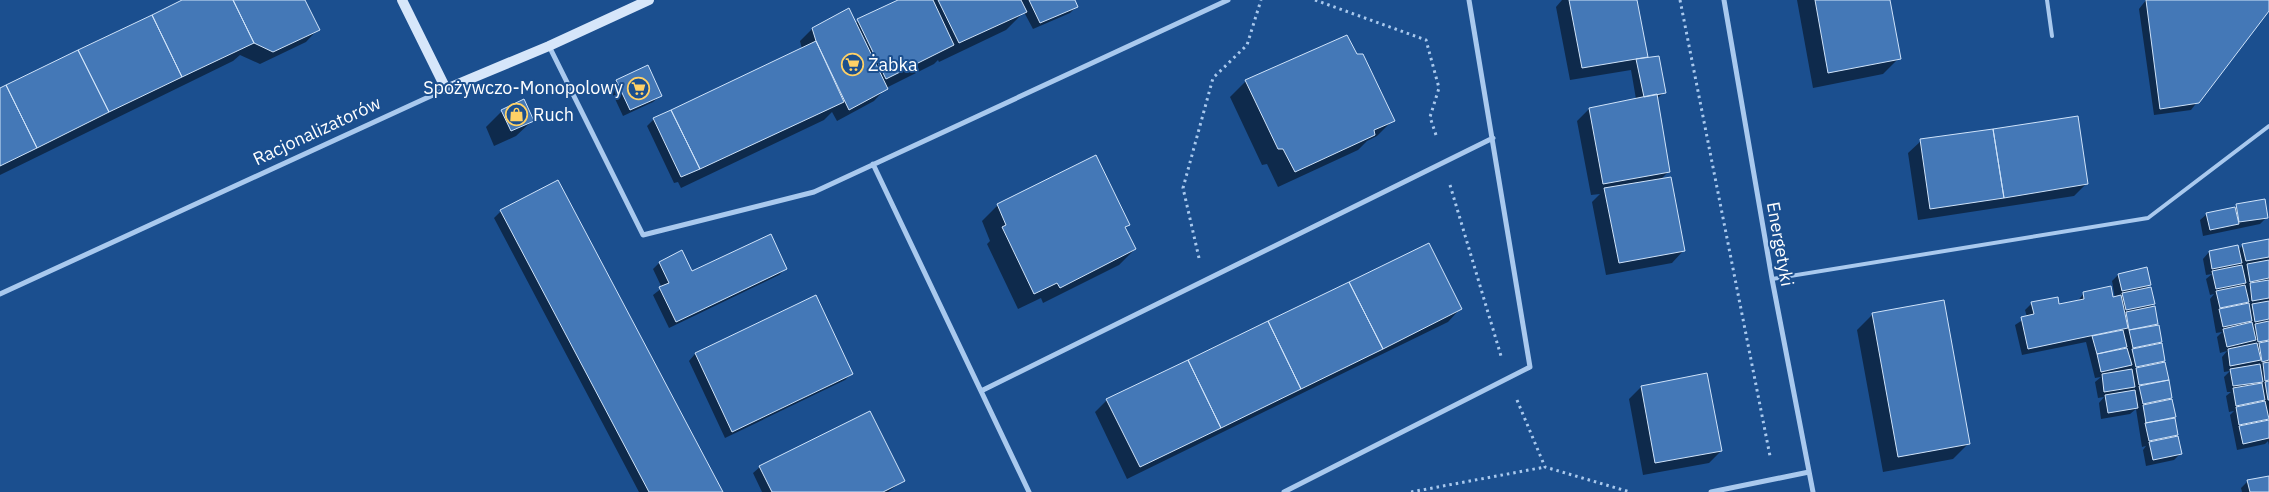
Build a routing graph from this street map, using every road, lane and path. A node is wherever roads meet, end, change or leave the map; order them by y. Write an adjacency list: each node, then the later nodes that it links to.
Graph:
1 (402, 0): 12 (street)
2 (649, 0): 11 (street, Racjonalizatorów)
3 (1228, 0): 16 (street)
4 (1261, 0): 18 (path)
5 (1315, 0): 15 (path)
6 (1470, 0): 14 (street)
7 (1680, 0): 24 (path)
8 (1724, 0): 17 (street, Energetyki)
9 (2047, 0): 10 (lane)
10 (2052, 36)
11 (549, 46): 12 (street, Racjonalizatorów); 16 (street)
12 (446, 89): 19 (street, Racjonalizatorów)
13 (2269, 126): 17 (lane)
14 (1493, 138): 15 (street); 20 (street)
15 (1444, 162): 18 (street); 20 (path)
16 (873, 164): 21 (street)
17 (1772, 279): 23 (street, Energetyki)
18 (1203, 281): 21 (street)
19 (0, 294)
20 (1508, 379): 22 (path); 26 (street)
21 (981, 391): 25 (street)
22 (1545, 467): 27 (path); 28 (path)
23 (1809, 472): 24 (street); 30 (street, Energetyki)
24 (1774, 479): 29 (street)
25 (1029, 492)
26 (1284, 492)
27 (1411, 492)
28 (1630, 492)
29 (1710, 492)
30 (1813, 492)

